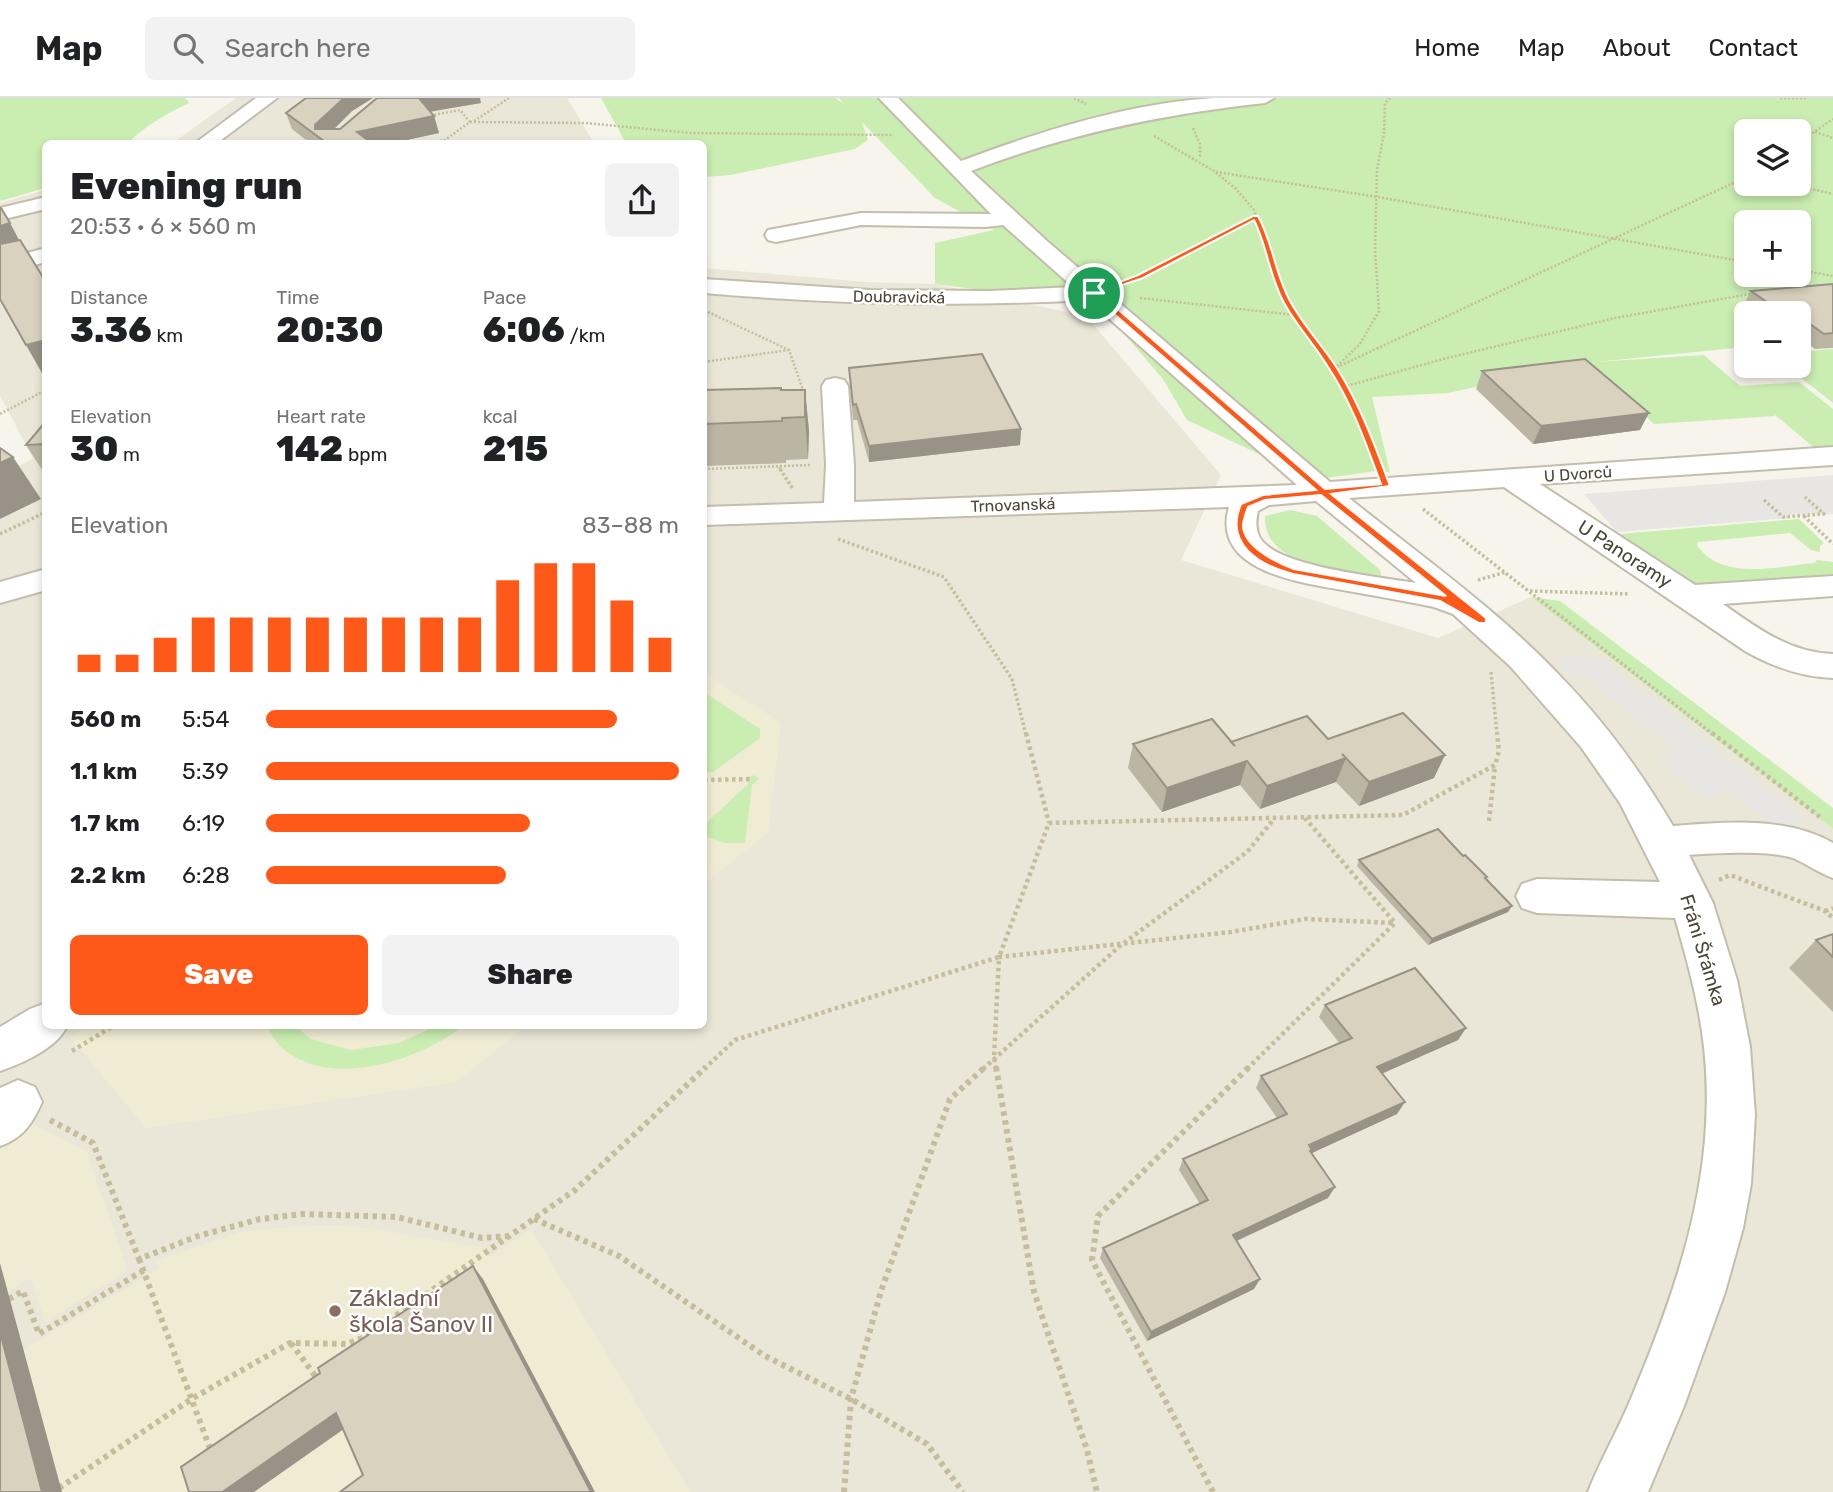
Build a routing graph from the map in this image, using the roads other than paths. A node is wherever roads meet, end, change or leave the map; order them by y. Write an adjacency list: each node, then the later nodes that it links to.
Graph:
1 (268, 98): 5 (street)
2 (888, 98): 6 (street, Fráni Šrámka)
3 (1265, 98): 4 (street)
4 (1207, 101): 6 (street)
5 (209, 140)
6 (958, 169): 9 (street, Fráni Šrámka)
7 (42, 204): 8 (street)
8 (0, 214)
9 (1007, 218): 10 (street); 14 (street, Fráni Šrámka)
10 (776, 234)
11 (42, 256): 12 (street)
12 (0, 267)
13 (707, 286): 14 (street, Doubravická)
14 (1094, 293): 18 (street, Fráni Šrámka)
15 (835, 386): 20 (street)
16 (1833, 456): 17 (street, U Dvorců)
17 (1512, 479): 18 (street, U Dvorců); 25 (street, U Panoramy)
18 (1323, 492): 19 (street, Trnovanská); 26 (street, Fráni Šrámka)
19 (1263, 498): 20 (street, Trnovanská); 26 (street)
20 (839, 511): 21 (street, Trnovanská)
21 (707, 516)
22 (42, 580): 24 (street)
23 (1833, 586): 25 (street, U Panoramy)
24 (0, 593)
25 (1689, 596): 27 (street)
26 (1483, 621): 28 (street, Fráni Šrámka)
27 (1833, 666)
28 (1664, 842): 29 (street); 31 (street, Fráni Šrámka)
29 (1833, 862)
30 (1537, 896): 31 (street)
31 (1692, 903): 34 (street, Fráni Šrámka)
32 (42, 1025): 33 (street)
33 (0, 1051)
34 (1617, 1492)

